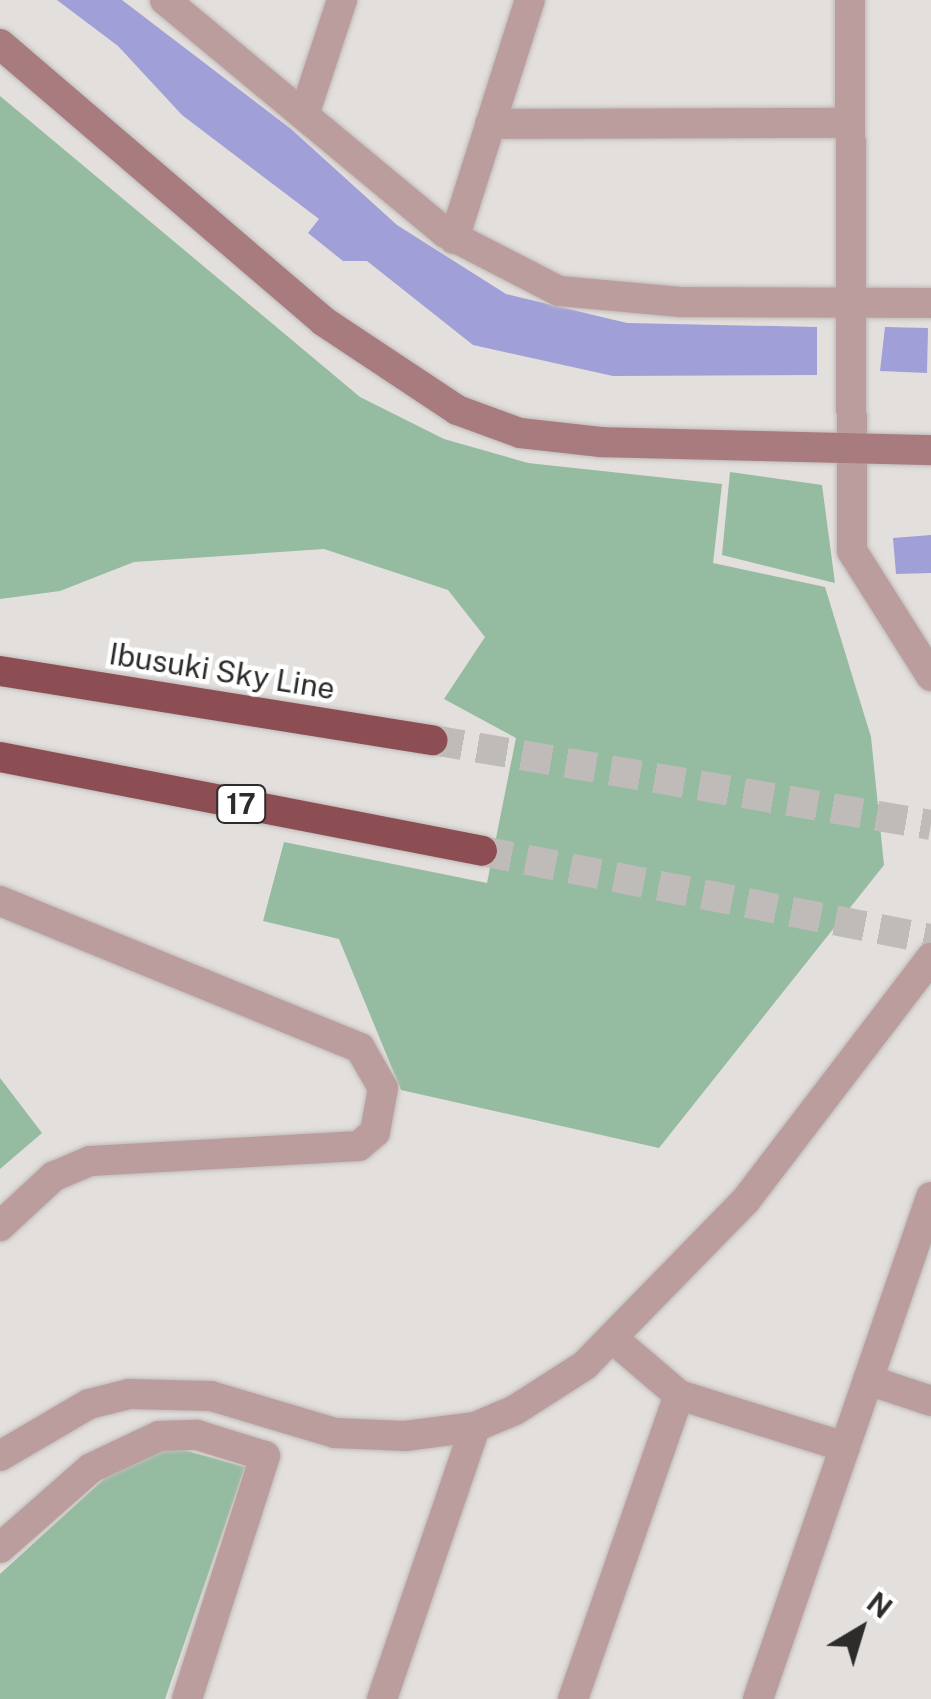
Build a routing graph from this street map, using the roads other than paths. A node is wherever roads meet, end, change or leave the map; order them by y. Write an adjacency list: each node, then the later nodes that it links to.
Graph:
1 (165, 0): 6 (street)
2 (342, 0): 6 (street)
3 (530, 0): 7 (street)
4 (850, 0): 8 (street)
5 (0, 44): 12 (street)
6 (304, 116): 9 (street)
7 (490, 124): 8 (street); 9 (street)
8 (850, 124): 10 (street)
9 (454, 238): 10 (street)
10 (852, 303): 11 (street); 12 (street)
11 (931, 303)
12 (852, 450): 13 (street); 14 (street)
13 (931, 450)
14 (930, 670)
15 (0, 671): 16 (highway, Ibusuki Sky Line)
16 (433, 740)
17 (0, 757): 18 (highway, 17)
18 (482, 850)
19 (0, 901): 22 (street)
20 (931, 958): 23 (street)
21 (931, 1197): 24 (street)
22 (0, 1226)
23 (612, 1338): 25 (street); 27 (street)
24 (868, 1380): 26 (street); 28 (street)
25 (679, 1394): 28 (street); 33 (street)
26 (931, 1402)
27 (475, 1428): 29 (street); 32 (street)
28 (845, 1447): 34 (street)
29 (0, 1456)
30 (0, 1548): 31 (street)
31 (187, 1699)
32 (382, 1699)
33 (573, 1699)
34 (758, 1699)

